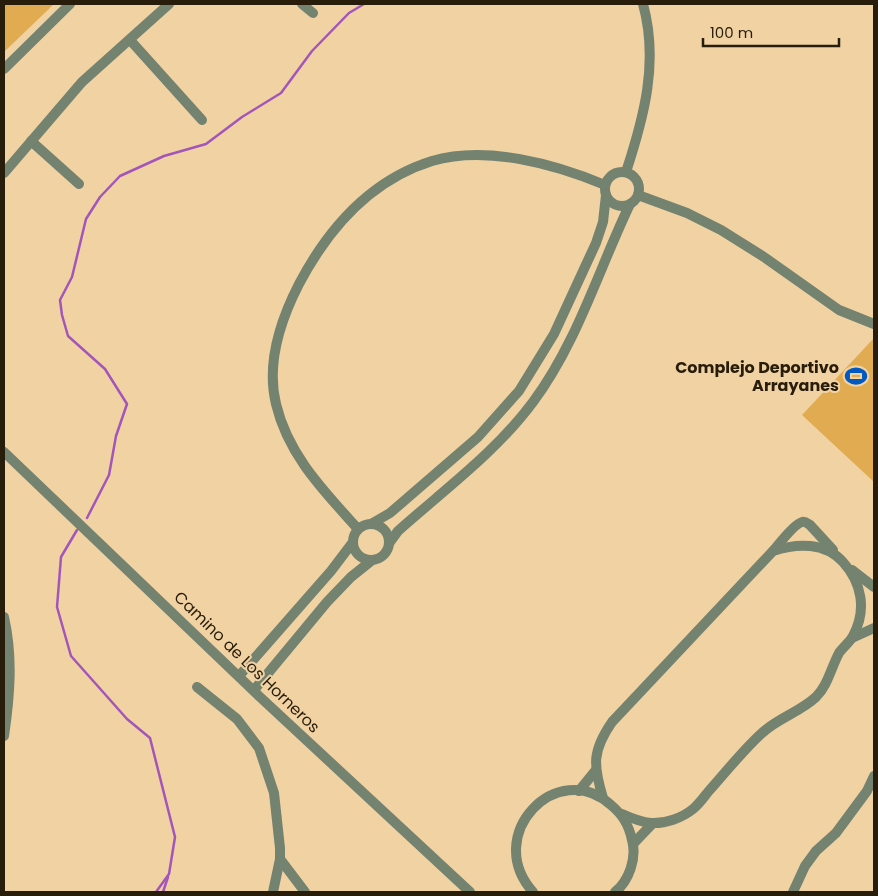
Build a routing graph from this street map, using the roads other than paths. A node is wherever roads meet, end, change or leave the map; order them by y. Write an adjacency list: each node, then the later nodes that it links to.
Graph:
1 (70, 4): 7 (street)
2 (170, 4): 6 (street)
3 (302, 4): 5 (street)
4 (643, 4): 10 (street)
5 (313, 13)
6 (130, 40): 8 (street); 9 (street)
7 (4, 69)
8 (202, 120)
9 (31, 141): 11 (street); 12 (street)
10 (626, 172): 13 (street); 14 (street)
11 (4, 173)
12 (79, 184)
13 (605, 190): 15 (street); 17 (street); 23 (street)
14 (638, 195): 15 (street); 16 (street)
15 (630, 204): 18 (street)
16 (874, 324)
17 (554, 334): 18 (street); 19 (street)
18 (569, 342): 20 (street)
19 (478, 437): 20 (street); 22 (street)
20 (491, 449): 25 (street)
21 (4, 452): 36 (street, Camino de Los Horneros)
22 (371, 524): 23 (street); 25 (street)
23 (358, 529): 24 (street)
24 (353, 542): 28 (street); 36 (street)
25 (390, 542): 28 (street)
26 (773, 551): 27 (street); 27 (street); 40 (street)
27 (839, 557): 29 (street)
28 (371, 561): 38 (street)
29 (849, 568): 30 (street); 31 (street)
30 (874, 587)
31 (861, 610): 33 (street); 35 (street)
32 (4, 617): 39 (street)
33 (874, 623)
34 (874, 628): 35 (street)
35 (852, 638): 45 (street)
36 (239, 676): 38 (street, Camino de Los Horneros)
37 (197, 687): 47 (street)
38 (254, 690): 52 (street, Camino de Los Horneros)
39 (4, 736)
40 (596, 770): 42 (street); 43 (street)
41 (874, 776): 55 (street)
42 (579, 791): 43 (street); 49 (street)
43 (603, 798): 44 (street)
44 (622, 814): 45 (street); 46 (street)
45 (652, 823): 46 (street)
46 (633, 844): 48 (street)
47 (280, 859): 50 (street); 51 (street)
48 (627, 876): 53 (street); 54 (street)
49 (527, 890)
50 (273, 892)
51 (305, 892)
52 (470, 892)
53 (615, 892)
54 (628, 892)
55 (793, 892)

